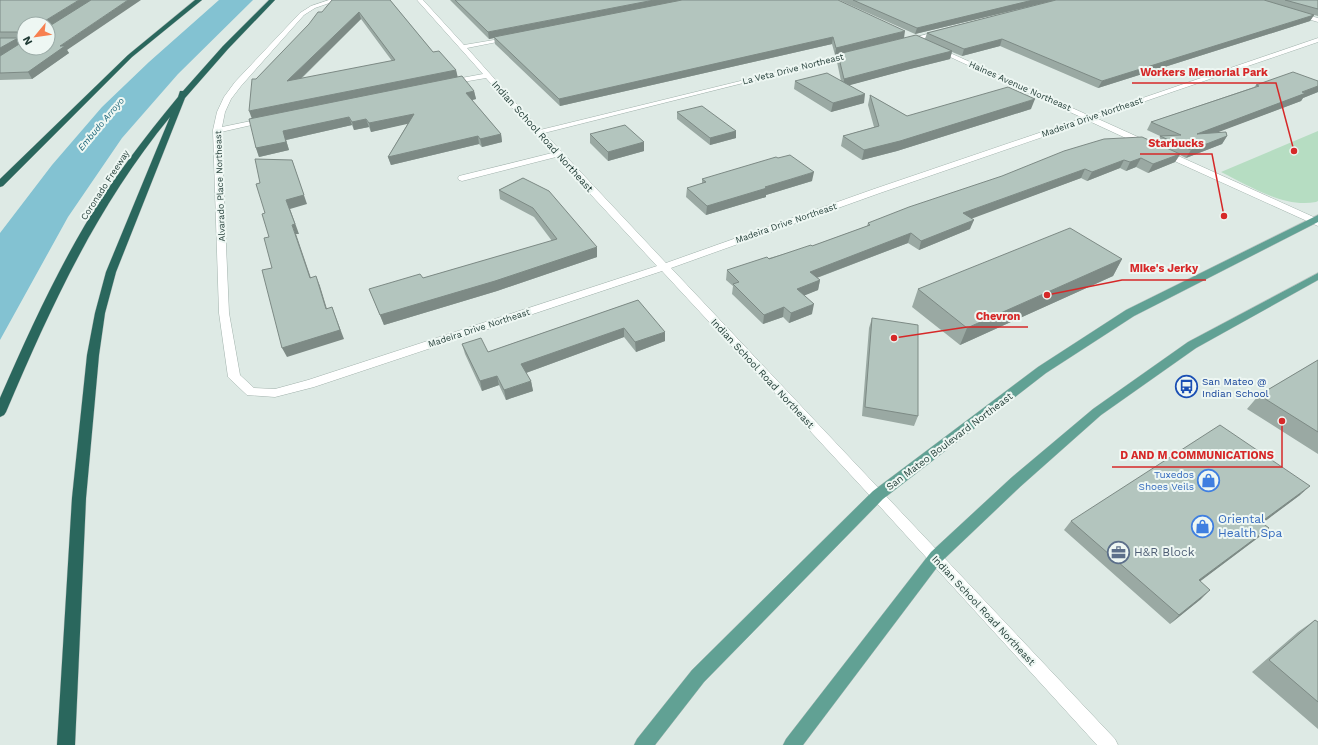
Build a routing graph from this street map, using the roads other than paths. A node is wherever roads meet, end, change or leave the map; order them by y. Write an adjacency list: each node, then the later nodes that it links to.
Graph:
1 (199, 0): 26 (highway)
2 (272, 0): 19 (highway, Coronado Freeway)
3 (335, 0): 22 (street, Alvarado Place Northeast)
4 (420, 0): 15 (street, Indian School Road Northeast)
5 (1289, 12): 6 (street)
6 (1318, 20)
7 (946, 31): 10 (street)
8 (902, 33): 10 (street, Haines Avenue Northeast)
9 (514, 37): 15 (street)
10 (915, 39): 14 (street); 20 (street, Haines Avenue Northeast)
11 (1318, 40): 20 (street, Madeira Drive Northeast)
12 (0, 42): 13 (street)
13 (16, 42)
14 (896, 44)
15 (462, 47): 17 (street, Indian School Road Northeast)
16 (858, 53): 23 (street, La Veta Drive Northeast)
17 (488, 75): 18 (street); 23 (street, Indian School Road Northeast)
18 (441, 84)
19 (183, 93): 31 (highway, Coronado Freeway); 34 (highway)
20 (1089, 118): 27 (street, Haines Avenue Northeast); 28 (street, Madeira Drive Northeast)
21 (273, 119): 22 (street)
22 (217, 130): 30 (street, Alvarado Place Northeast)
23 (540, 132): 24 (street, Indian School Road Northeast)
24 (558, 154): 25 (street); 28 (street, Indian School Road Northeast)
25 (462, 178)
26 (0, 183)
27 (1316, 221): 32 (main road, San Mateo Boulevard Northeast)
28 (664, 267): 30 (street, Madeira Drive Northeast); 32 (street, Indian School Road Northeast)
29 (1318, 276): 33 (main road)
30 (251, 392)
31 (0, 412)
32 (878, 494): 33 (street, Indian School Road Northeast); 35 (main road, San Mateo Boulevard Northeast)
33 (936, 558): 36 (main road); 37 (street, Indian School Road Northeast)
34 (66, 745)
35 (643, 745)
36 (792, 745)
37 (1108, 745)

